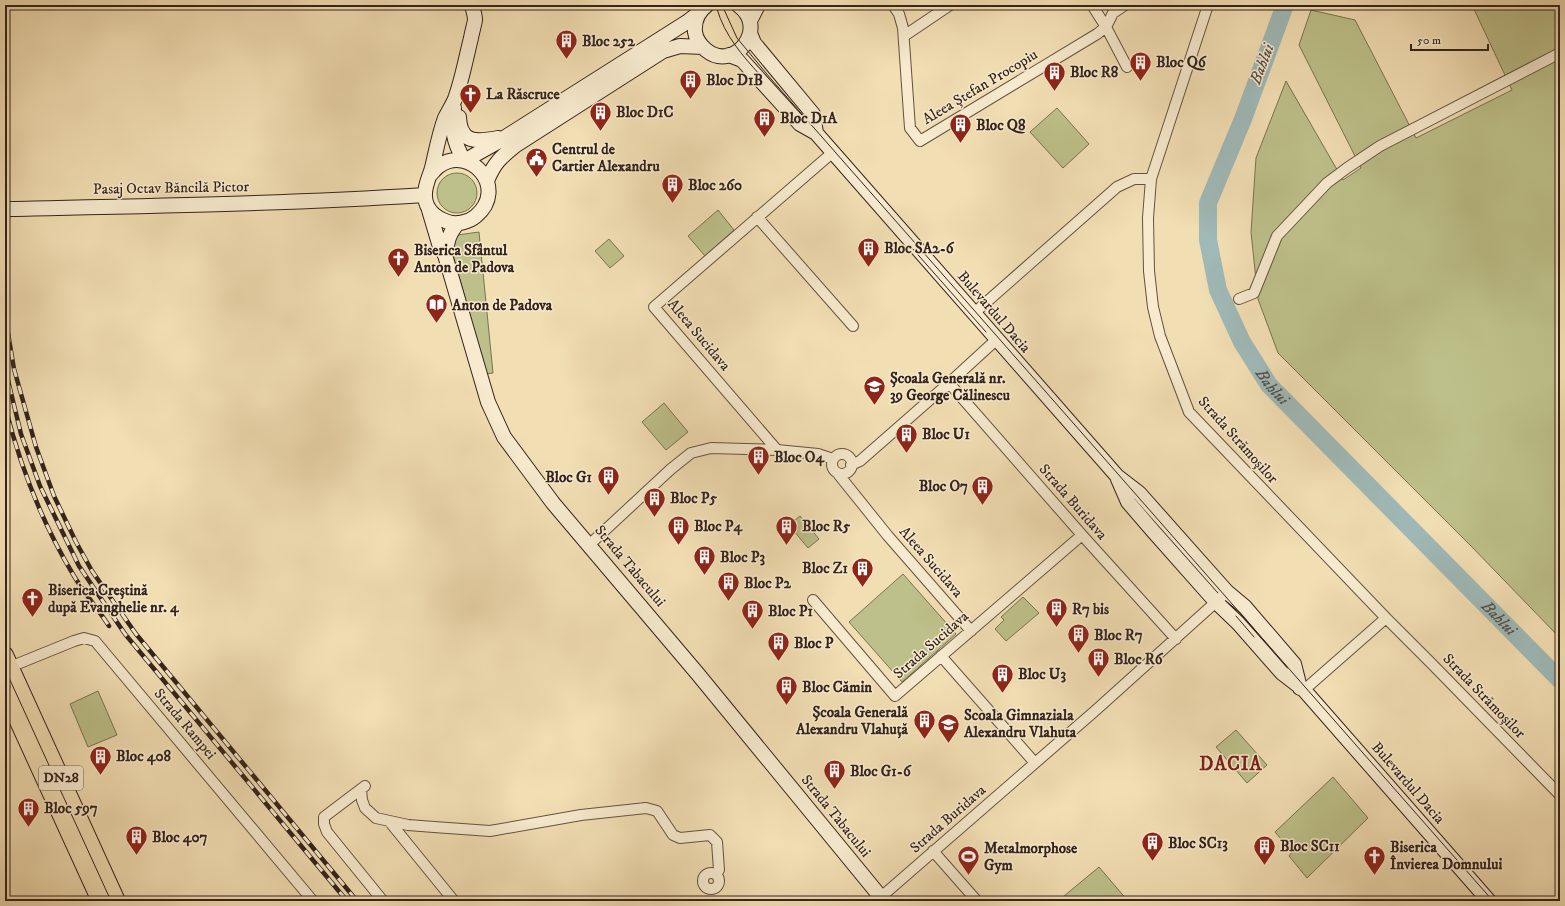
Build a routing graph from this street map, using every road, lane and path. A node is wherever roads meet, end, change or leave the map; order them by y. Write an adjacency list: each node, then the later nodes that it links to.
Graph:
1 (472, 5): 17 (street)
2 (738, 5): 10 (street)
3 (758, 5): 10 (street)
4 (893, 5): 12 (street)
5 (950, 5): 12 (street)
6 (1092, 5): 11 (street)
7 (1125, 5): 11 (street, Aleea Ștefan Procopiu)
8 (1208, 5): 24 (street)
9 (704, 7): 13 (street); 20 (street)
10 (750, 27): 15 (street); 19 (street)
11 (1106, 27): 12 (street, Aleea Ștefan Procopiu); 16 (street)
12 (904, 36)
13 (703, 47): 15 (street); 25 (street)
14 (1560, 53): 32 (street)
15 (729, 55): 19 (street)
16 (1128, 67)
17 (462, 77): 18 (street); 20 (street)
18 (455, 100): 22 (street); 23 (street)
19 (816, 133): 21 (street, Bulevardul Dacia)
20 (509, 136): 22 (street)
21 (832, 153): 29 (street, Aleea Sucidava); 33 (street, Bulevardul Dacia)
22 (464, 161): 23 (street); 25 (street)
23 (430, 175): 26 (street)
24 (1151, 179): 33 (street); 47 (street, Strada Strămoșilor)
25 (487, 181): 30 (street)
26 (424, 195): 27 (street, Pasaj Octav Băncilă Pictor); 28 (street)
27 (5, 208)
28 (429, 210): 30 (street); 31 (street, Strada Tabacului)
29 (757, 217): 34 (street); 37 (street, Aleea Sucidava)
30 (458, 223): 31 (street)
31 (445, 255): 43 (street, Strada Tabacului)
32 (1239, 299)
33 (973, 314): 35 (street, Bulevardul Dacia)
34 (853, 326)
35 (996, 340): 36 (street); 41 (street, Bulevardul Dacia)
36 (949, 383): 39 (street); 42 (street, Strada Buridava)
37 (777, 450): 38 (street); 43 (street)
38 (833, 459): 39 (street); 40 (street)
39 (851, 465): 40 (street)
40 (839, 475): 48 (street, Aleea Sucidava)
41 (1117, 476): 44 (street, Bulevardul Dacia); 46 (street, Bulevardul Dacia)
42 (1082, 535): 48 (street, Strada Sucidava); 49 (street, Strada Buridava)
43 (589, 545): 59 (street, Strada Tabacului)
44 (1228, 592): 46 (street, Strada Buridava); 52 (street, Bulevardul Dacia)
45 (813, 600): 50 (street, Strada Sucidava)
46 (1216, 602): 49 (street, Strada Buridava); 52 (street, Bulevardul Dacia)
47 (1386, 618): 52 (street); 55 (street, Strada Strămoșilor)
48 (971, 631): 50 (street, Strada Sucidava)
49 (1176, 639): 54 (street, Strada Buridava)
50 (941, 656): 54 (street)
51 (7, 664): 61 (main road, DN28); 62 (street, Strada Rampei)
52 (1302, 689): 66 (street, Bulevardul Dacia)
53 (5, 693): 60 (main road, DN28)
54 (1035, 763): 57 (street, Strada Buridava)
55 (1560, 795)
56 (389, 821): 58 (street); 63 (street); 64 (street)
57 (934, 852): 59 (street, Strada Buridava); 65 (street)
58 (716, 874)
59 (882, 899)
60 (100, 901)
61 (117, 901)
62 (313, 901)
63 (383, 901)
64 (454, 901)
65 (977, 901)
66 (1489, 901)

